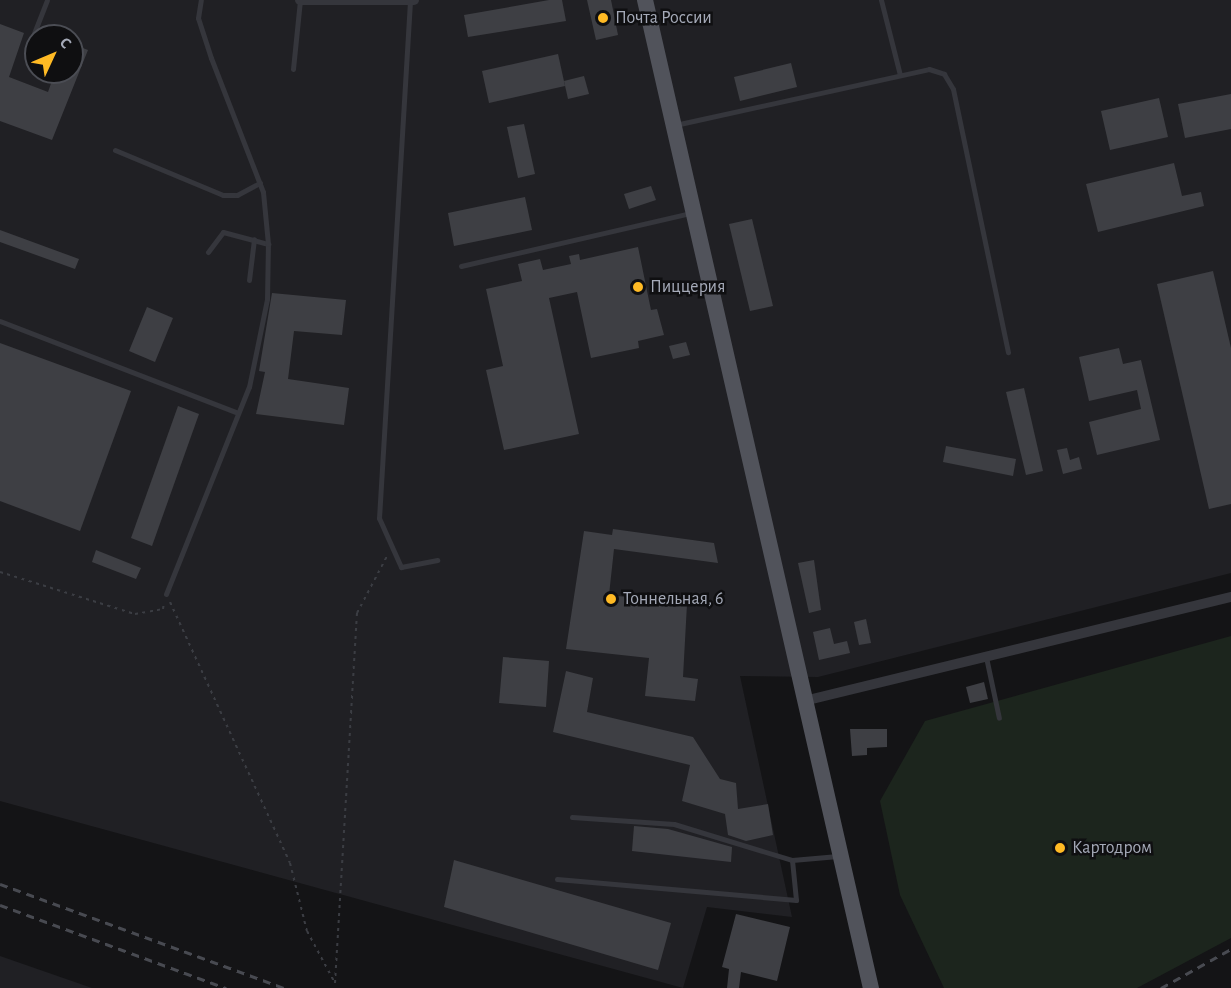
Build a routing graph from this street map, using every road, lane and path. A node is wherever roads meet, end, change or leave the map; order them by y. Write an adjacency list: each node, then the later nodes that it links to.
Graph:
1 (47, 0): 7 (lane)
2 (201, 0): 12 (lane)
3 (300, 0): 4 (street); 8 (lane)
4 (412, 0): 22 (lane)
5 (645, 0): 10 (main road)
6 (881, 0): 9 (lane)
7 (38, 24)
8 (292, 69)
9 (900, 75): 10 (lane); 20 (lane)
10 (674, 125): 13 (main road)
11 (115, 150): 12 (lane)
12 (260, 183): 15 (lane)
13 (691, 213): 17 (lane); 28 (main road)
14 (254, 239): 15 (lane); 16 (lane); 18 (lane)
15 (268, 244): 21 (lane)
16 (208, 252)
17 (461, 266)
18 (249, 280)
19 (0, 321): 21 (lane)
20 (1008, 352)
21 (238, 413): 25 (lane)
22 (392, 548): 23 (lane); 25 (path)
23 (437, 560)
24 (0, 572): 25 (path)
25 (166, 594)
26 (1231, 597): 27 (street)
27 (985, 656): 28 (street); 29 (lane)
28 (804, 700): 31 (main road)
29 (999, 718)
30 (572, 817): 32 (lane)
31 (840, 856): 32 (lane); 34 (main road)
32 (792, 860): 33 (lane)
33 (556, 879)
34 (871, 988)

